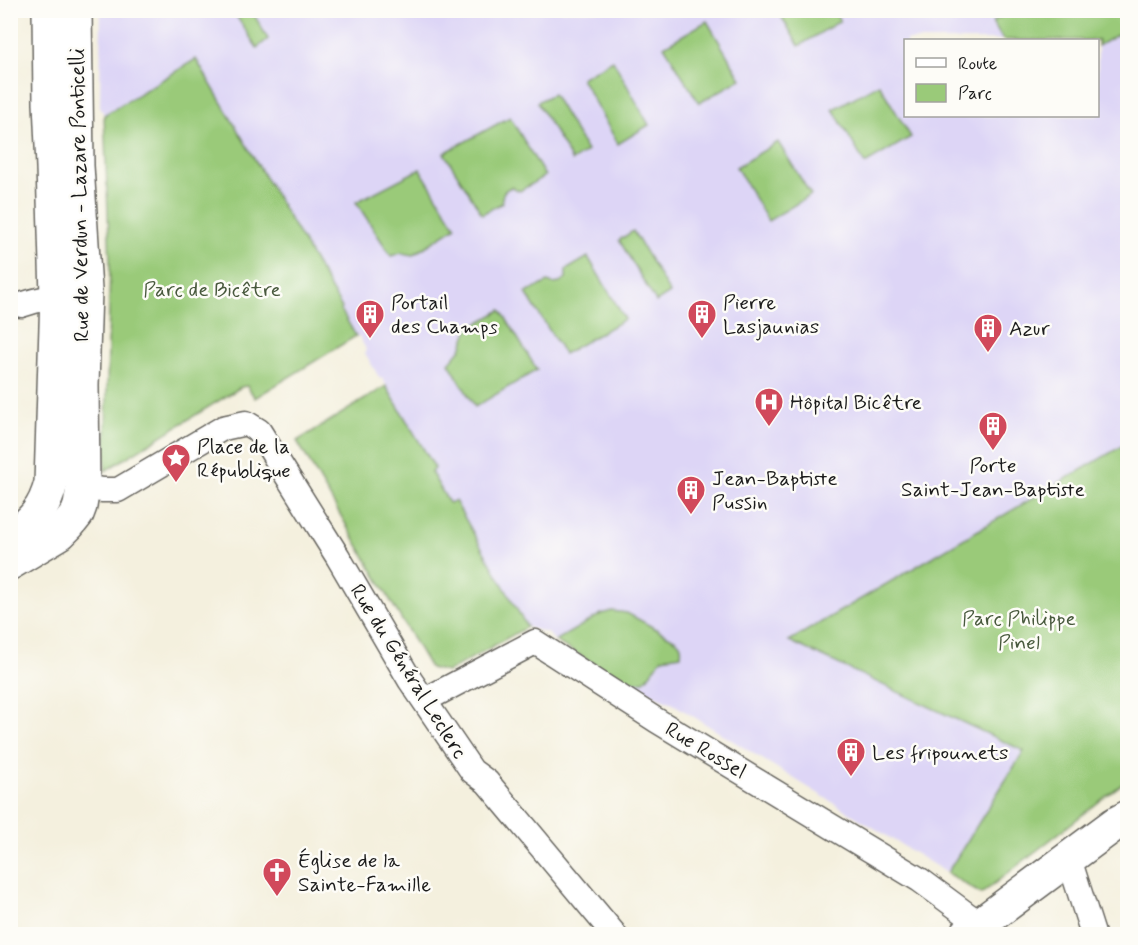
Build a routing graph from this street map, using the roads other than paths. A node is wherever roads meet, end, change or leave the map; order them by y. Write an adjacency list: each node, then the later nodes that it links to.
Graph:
1 (49, 10): 3 (main road, Rue de Verdun - Lazare Ponticelli)
2 (75, 10): 3 (main road, Rue de Verdun - Lazare Ponticelli)
3 (71, 293): 4 (street); 5 (main road, Rue de Verdun - Lazare Ponticelli); 6 (main road, Rue de Verdun - Lazare Ponticelli)
4 (16, 304): 5 (street)
5 (56, 333): 6 (main road, Rue de Verdun - Lazare Ponticelli)
6 (67, 486): 7 (main road); 8 (main road); 9 (street, Rue du Général Leclerc)
7 (10, 540)
8 (10, 563)
9 (425, 700): 12 (street, Rue Rossel); 13 (street, Rue du Général Leclerc)
10 (1128, 817): 11 (main road)
11 (1069, 859): 12 (main road); 14 (street)
12 (974, 930)
13 (614, 934)
14 (1093, 934)

